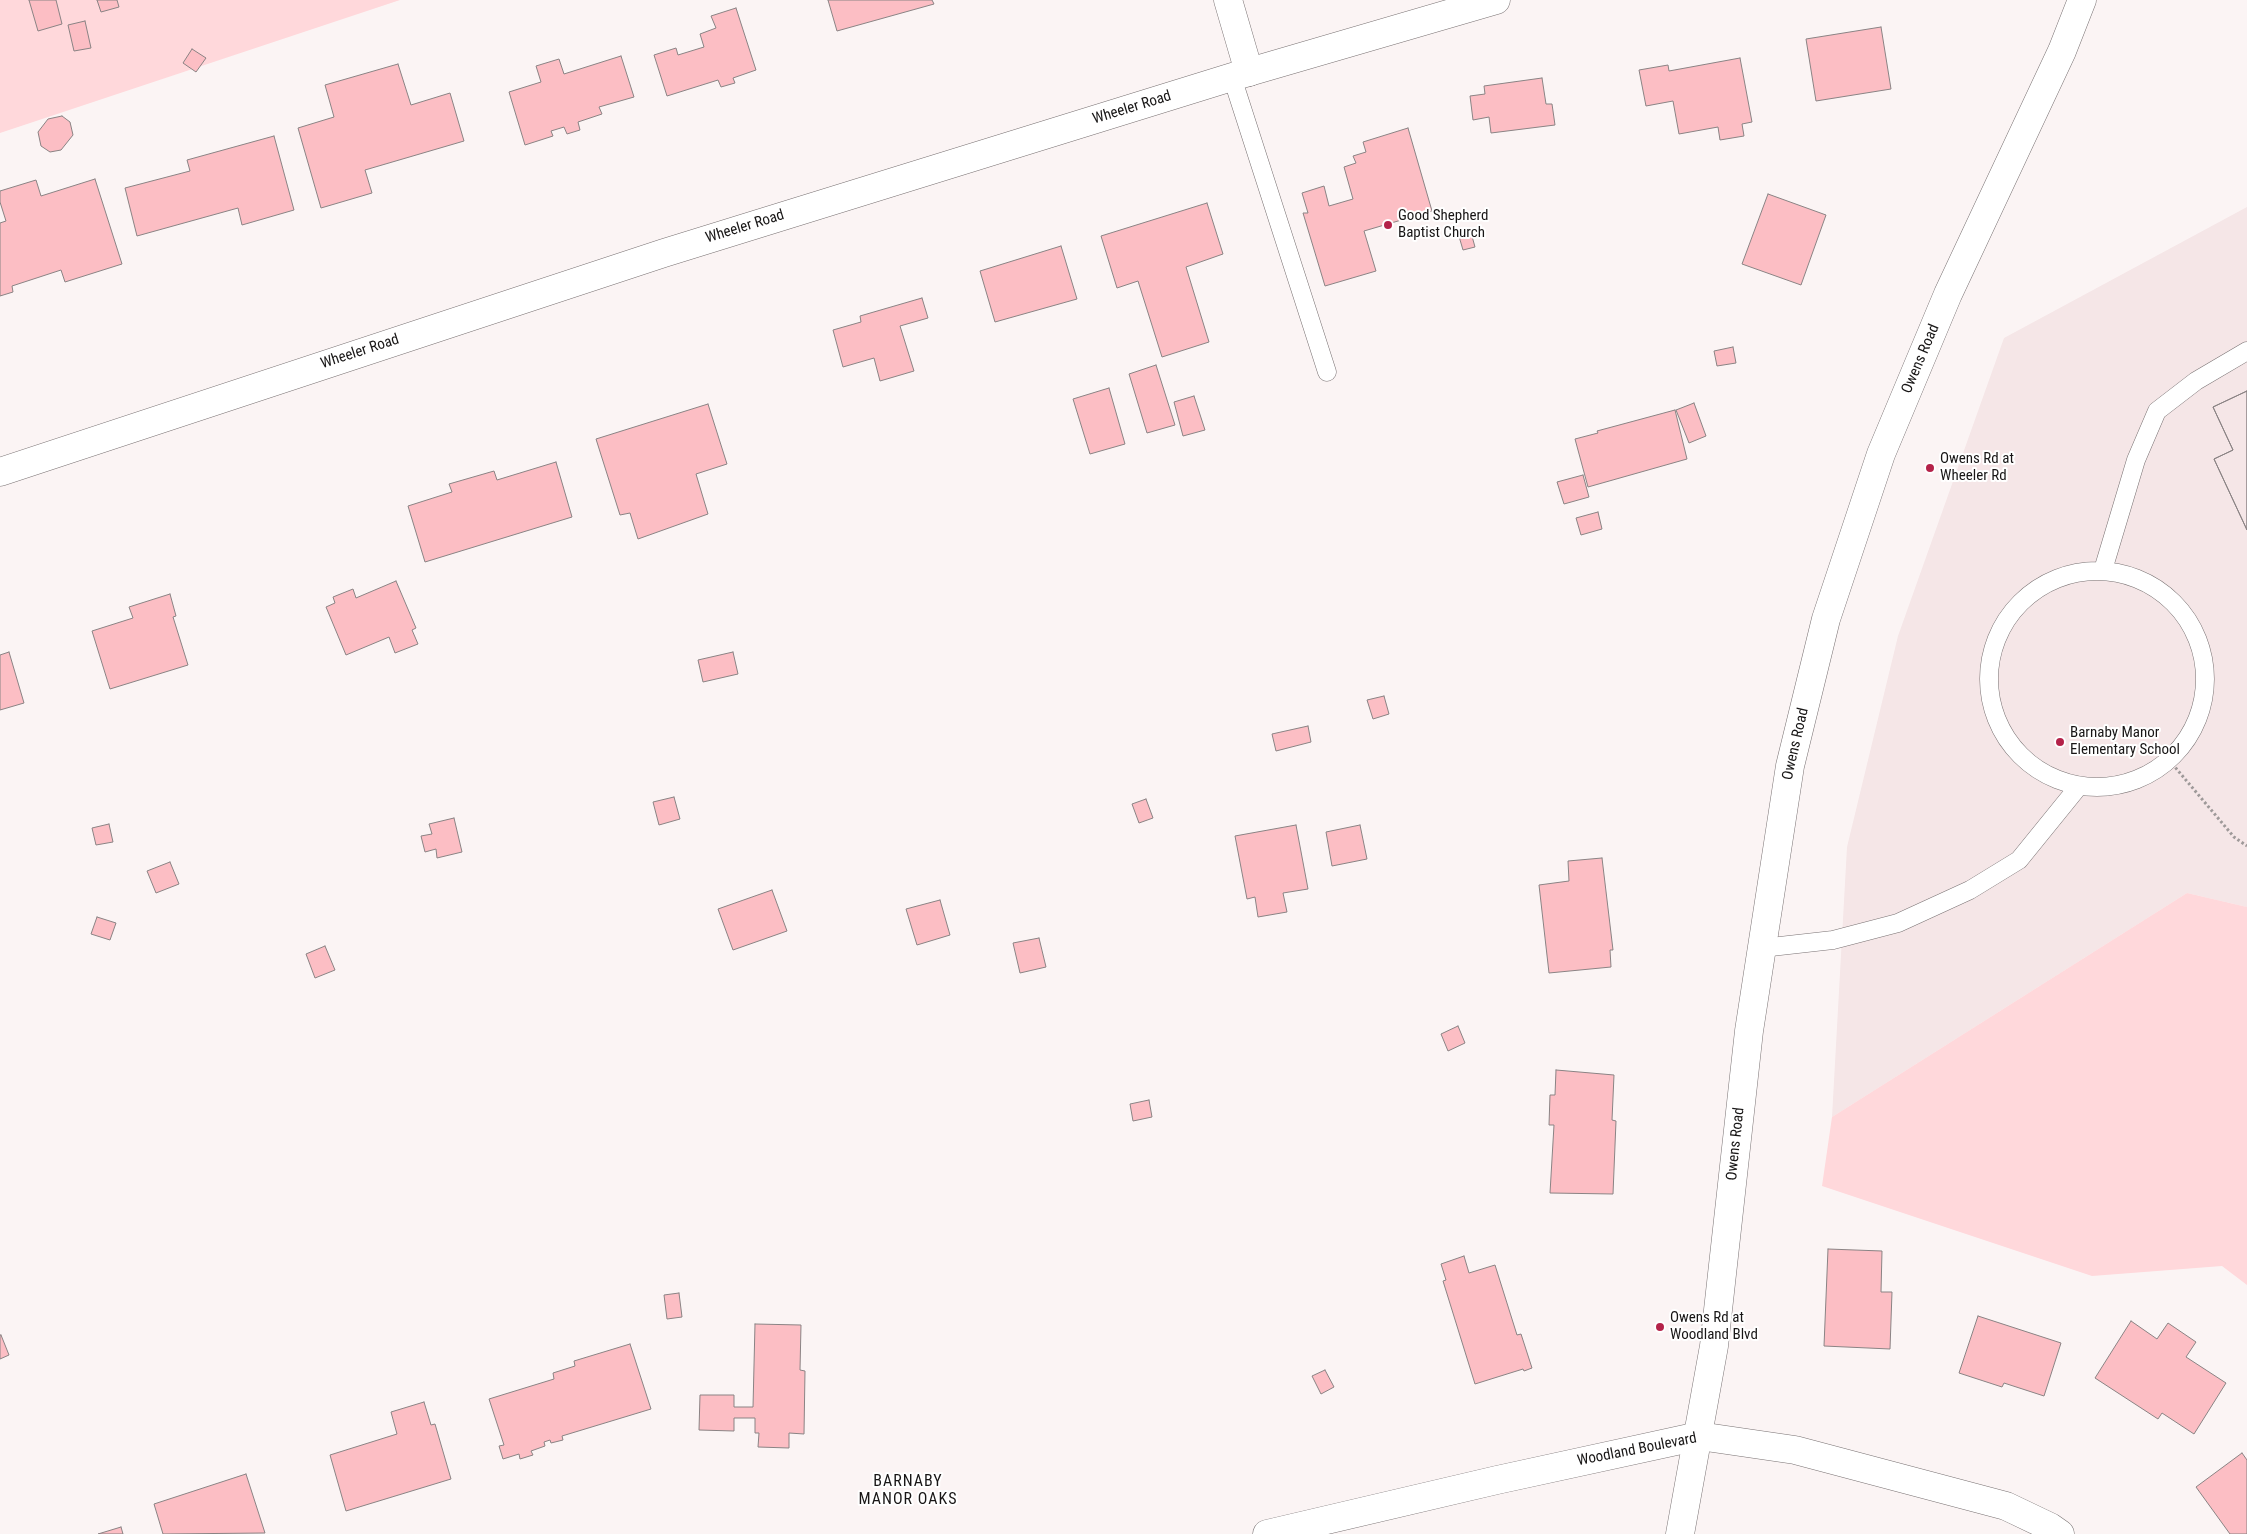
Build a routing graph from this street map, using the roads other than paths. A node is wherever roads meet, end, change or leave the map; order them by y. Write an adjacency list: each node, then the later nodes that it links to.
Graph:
1 (1228, 0): 4 (street)
2 (1496, 0): 4 (street, Wheeler Road)
3 (2082, 0): 10 (street, Owens Road)
4 (1240, 75): 6 (lane); 7 (street, Wheeler Road)
5 (2247, 351): 8 (lane)
6 (1327, 372)
7 (0, 472)
8 (2102, 570): 9 (lane); 9 (lane)
9 (2079, 786): 10 (lane)
10 (1762, 948): 11 (street, Owens Road)
11 (1699, 1436): 12 (street, Woodland Boulevard); 13 (street, Owens Road); 14 (street, Woodland Boulevard)
12 (1267, 1534)
13 (1680, 1534)
14 (2060, 1534)

